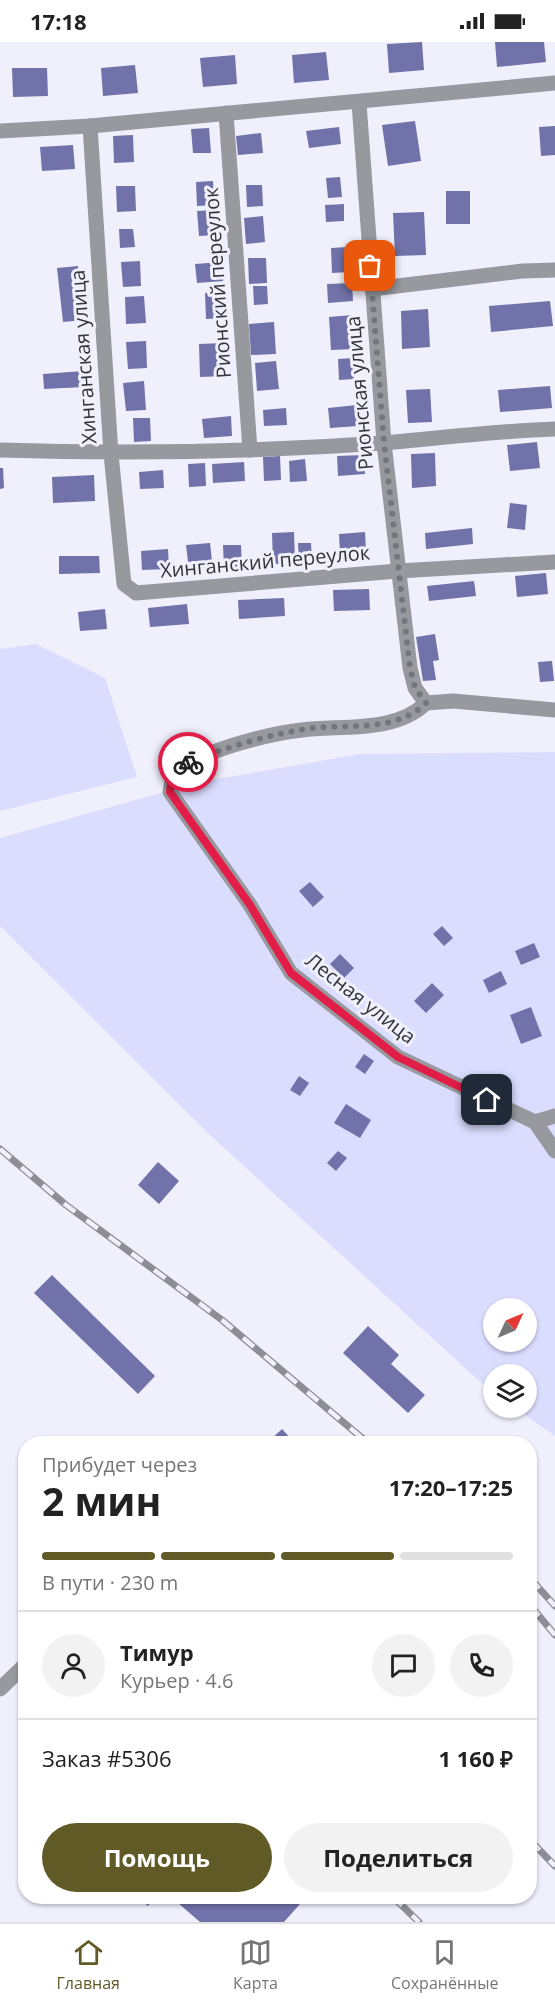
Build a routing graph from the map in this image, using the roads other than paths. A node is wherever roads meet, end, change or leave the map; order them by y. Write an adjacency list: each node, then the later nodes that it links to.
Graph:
1 (555, 83): 2 (street)
2 (359, 103): 3 (street); 7 (street, Рионская улица)
3 (226, 113): 4 (street); 11 (street, Рионский переулок)
4 (90, 126): 5 (street); 12 (street, Хинганская улица)
5 (0, 131)
6 (555, 270): 7 (street)
7 (372, 289): 9 (street, Рионская улица)
8 (555, 429): 9 (street)
9 (384, 443): 11 (street); 14 (street, Рионская улица)
10 (0, 450): 12 (street)
11 (250, 450): 12 (street)
12 (111, 454): 15 (street, Хинганская улица)
13 (555, 562): 14 (street, Хинганский переулок)
14 (398, 571): 15 (street, Хинганский переулок); 16 (street, Рионская улица)
15 (124, 584)
16 (426, 703): 17 (street); 19 (street, Лесная улица)
17 (555, 710)
18 (555, 1116): 19 (street)
19 (535, 1122): 20 (street)
20 (555, 1151)
21 (18, 1672): 22 (street)
22 (0, 1689)

